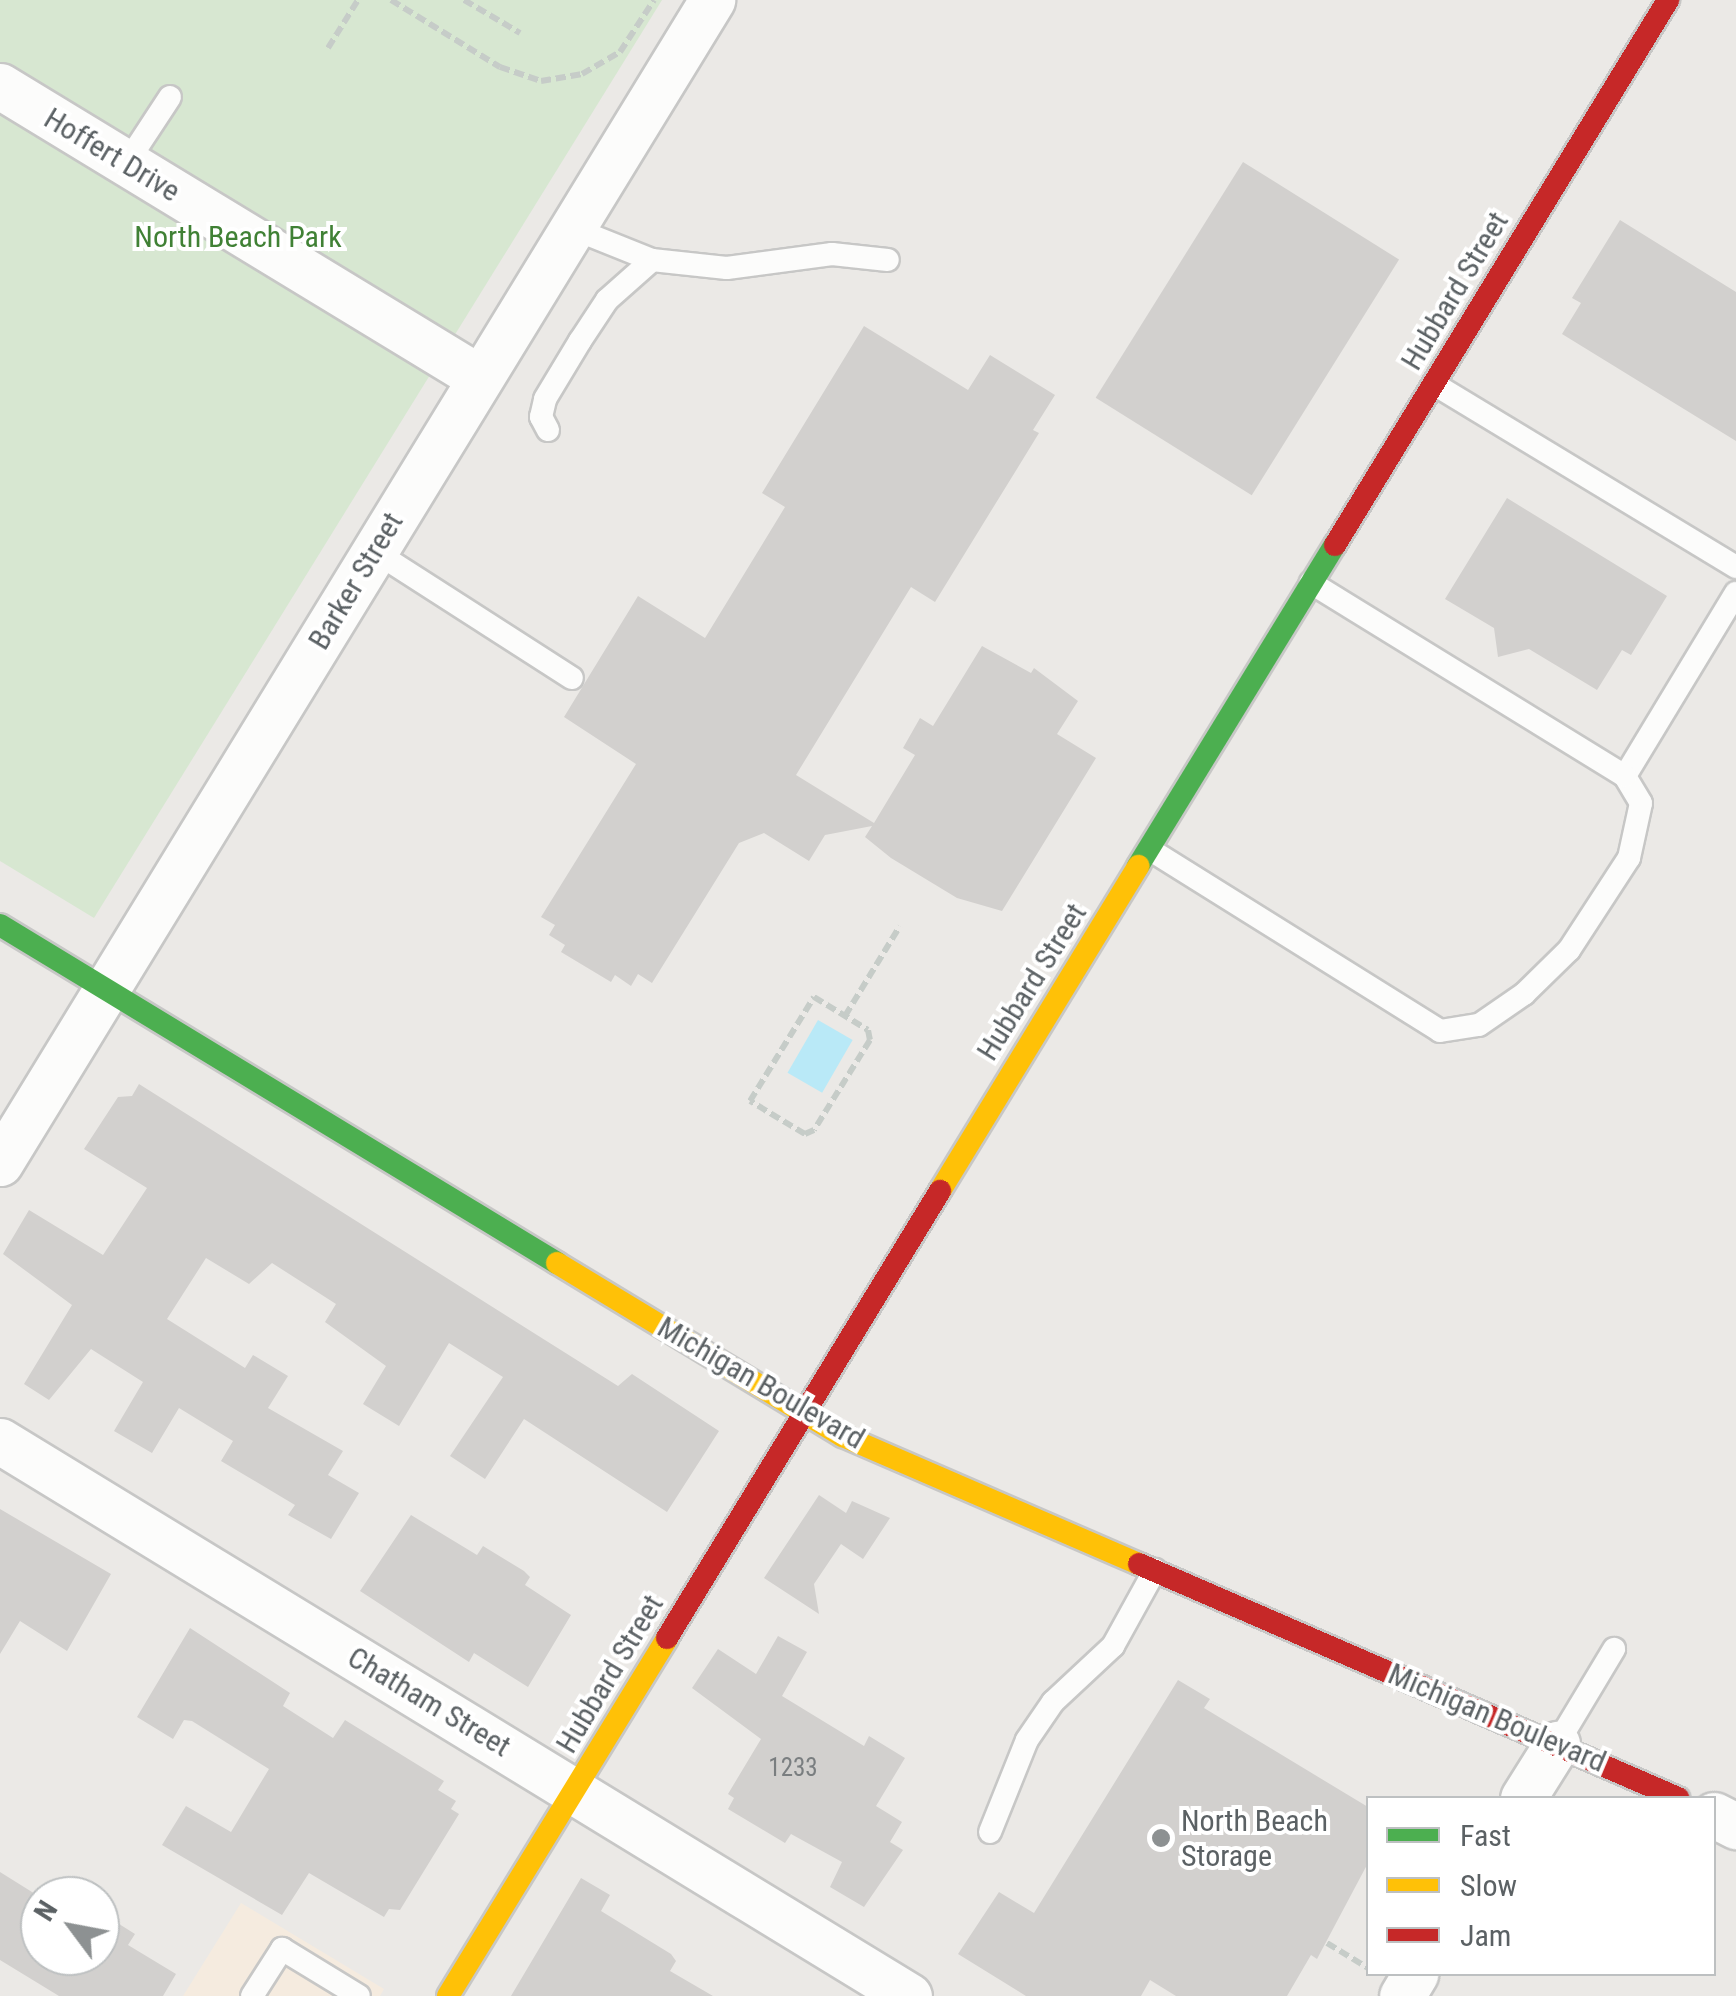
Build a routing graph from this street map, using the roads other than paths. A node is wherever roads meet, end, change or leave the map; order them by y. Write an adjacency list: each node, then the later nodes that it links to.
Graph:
1 (712, 0): 6 (street, Barker Street)
2 (1668, 0): 10 (street, Hubbard Street)
3 (0, 86): 5 (street, Hoffert Drive)
4 (170, 97): 5 (lane)
5 (126, 164): 9 (street, Hoffert Drive)
6 (572, 228): 7 (lane); 9 (street, Barker Street)
7 (652, 260): 8 (lane); 11 (lane)
8 (888, 260)
9 (480, 378): 12 (street, Barker Street)
10 (1434, 384): 13 (lane); 14 (street, Hubbard Street)
11 (548, 430)
12 (374, 551): 16 (lane); 20 (street, Barker Street)
13 (1736, 567)
14 (1311, 583): 17 (lane); 18 (street, Hubbard Street)
15 (1736, 593): 17 (lane)
16 (572, 678)
17 (1625, 776): 18 (lane)
18 (1149, 849): 22 (street, Hubbard Street)
19 (0, 925): 20 (street, Michigan Boulevard)
20 (105, 990): 21 (street, Barker Street); 22 (street, Michigan Boulevard)
21 (0, 1163)
22 (803, 1413): 24 (street, Michigan Boulevard); 27 (street, Hubbard Street)
23 (0, 1441): 27 (street, Chatham Street)
24 (1154, 1570): 26 (street, Michigan Boulevard); 30 (lane)
25 (1614, 1649): 26 (lane)
26 (1557, 1744): 28 (street); 29 (street, Michigan Boulevard)
27 (574, 1790): 33 (street, Hubbard Street); 34 (street, Chatham Street)
28 (1524, 1796)
29 (1674, 1796)
30 (990, 1832)
31 (252, 1996): 32 (lane)
32 (360, 1996)
33 (448, 1996)
34 (909, 1996)

